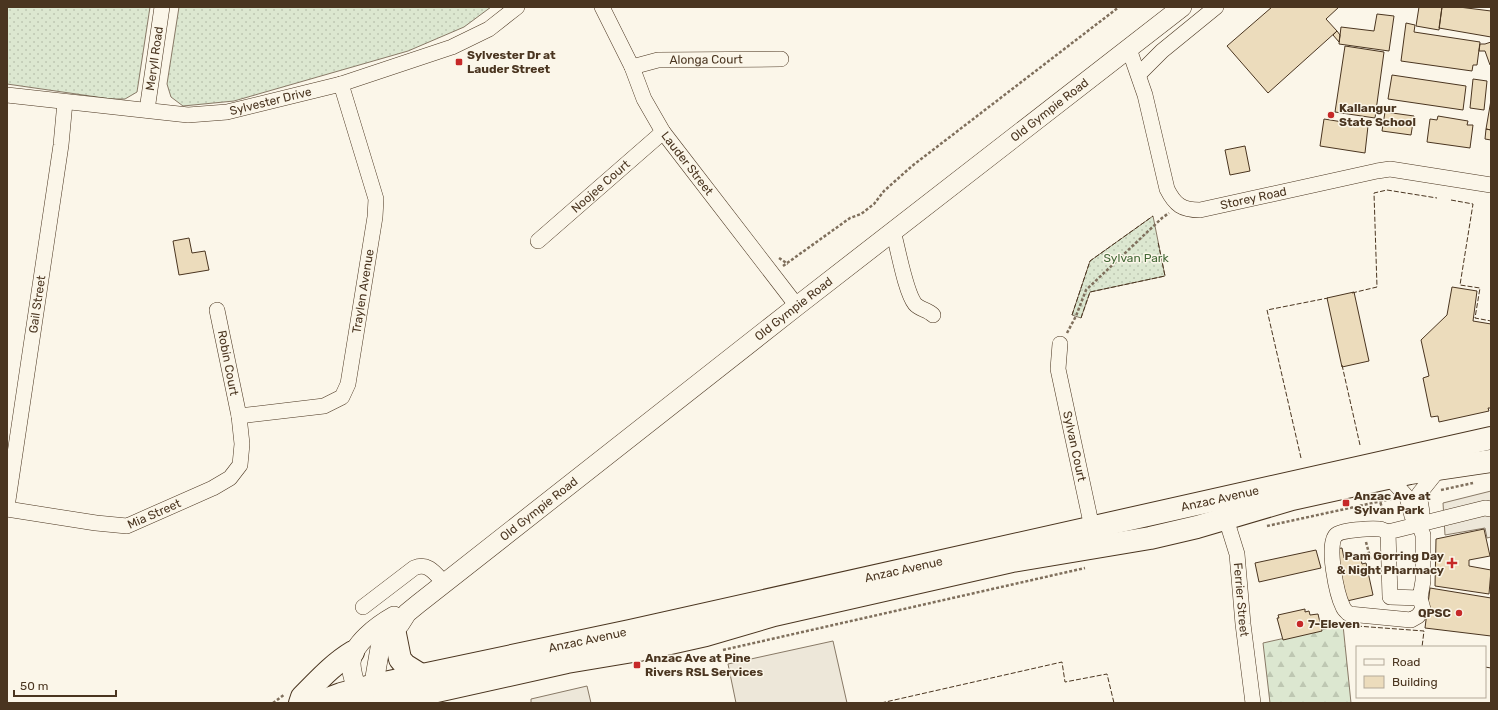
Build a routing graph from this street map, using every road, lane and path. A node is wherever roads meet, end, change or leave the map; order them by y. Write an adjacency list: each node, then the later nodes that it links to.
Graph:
1 (162, 7): 14 (street, Meryll Road)
2 (517, 7): 11 (street, Sylvester Drive)
3 (602, 7): 9 (street, Lauder Street)
4 (1119, 7): 21 (path)
5 (1182, 7): 7 (main road, Old Gympie Road)
6 (1216, 7): 10 (street)
7 (1128, 49): 10 (street); 18 (main road, Old Gympie Road)
8 (780, 59): 9 (street, Alonga Court)
9 (632, 67): 15 (street, Lauder Street)
10 (1139, 74): 17 (street)
11 (341, 84): 14 (street, Sylvester Drive); 27 (street, Traylen Avenue)
12 (7, 95): 13 (street, Sylvester Drive)
13 (65, 102): 14 (street, Sylvester Drive); 34 (street, Gail Street)
14 (147, 110)
15 (663, 132): 19 (street, Noojee Court); 22 (street, Lauder Street)
16 (1491, 185): 17 (street, Storey Road)
17 (1180, 206): 26 (path)
18 (893, 231): 23 (main road, Old Gympie Road); 25 (street)
19 (538, 241)
20 (775, 255): 21 (path)
21 (788, 264): 22 (path)
22 (773, 274): 23 (street, Lauder Street)
23 (797, 306): 41 (main road, Old Gympie Road)
24 (217, 310): 27 (street, Robin Court)
25 (933, 315)
26 (1060, 344): 40 (street, Sylvan Court)
27 (239, 416): 34 (street, Mia Street)
28 (1491, 438): 35 (highway, Anzac Avenue)
29 (1491, 461): 30 (highway, Anzac Avenue)
30 (1439, 469): 31 (highway, Anzac Avenue); 33 (street)
31 (1389, 477): 33 (street); 35 (highway, Anzac Avenue)
32 (1479, 482): 33 (path)
33 (1413, 496): 37 (street); 38 (path)
34 (7, 508)
35 (1223, 508): 40 (highway, Anzac Avenue); 51 (street, Ferrier Street)
36 (1491, 509): 37 (street)
37 (1419, 524): 39 (street); 42 (street)
38 (1266, 526)
39 (1388, 532): 42 (street); 42 (street)
40 (1094, 547): 45 (highway, Anzac Avenue); 45 (path)
41 (444, 583): 43 (street); 44 (main road, Old Gympie Road)
42 (1420, 598)
43 (363, 607)
44 (401, 621): 46 (main road, Old Gympie Road); 47 (highway); 48 (main road, Old Gympie Road)
45 (708, 633): 47 (highway, Anzac Avenue); 48 (highway, Anzac Avenue)
46 (353, 652): 48 (main road); 49 (highway)
47 (421, 675): 48 (highway, Anzac Avenue)
48 (371, 697): 50 (highway, Anzac Avenue)
49 (300, 703)
50 (317, 703)
51 (1253, 703)

